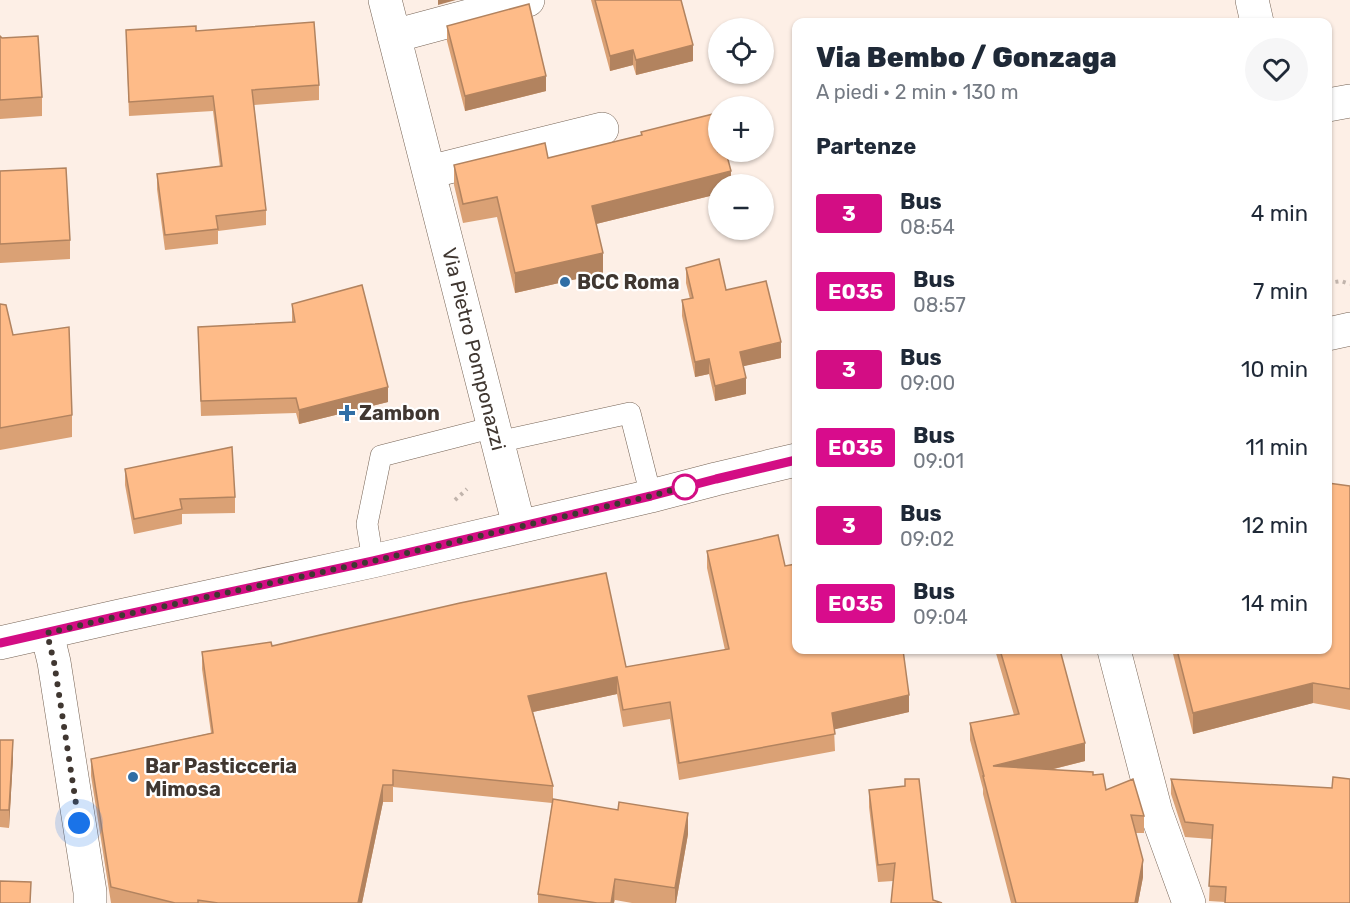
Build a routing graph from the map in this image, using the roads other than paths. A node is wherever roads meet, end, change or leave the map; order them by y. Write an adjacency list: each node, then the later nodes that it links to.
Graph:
1 (385, 0): 5 (street, Via Pietro Pomponazzi)
2 (528, 0): 5 (street)
3 (1252, 0): 4 (street)
4 (1256, 18)
5 (394, 36): 9 (street, Via Pietro Pomponazzi)
6 (1350, 101): 7 (street)
7 (1332, 104)
8 (602, 129): 9 (street)
9 (429, 172): 10 (street, Via Pietro Pomponazzi)
10 (496, 435): 12 (lane); 13 (street, Via Pietro Pomponazzi); 14 (lane)
11 (792, 461): 12 (street)
12 (651, 496): 13 (street)
13 (519, 526): 14 (street)
14 (373, 561): 15 (street)
15 (47, 633): 16 (street); 18 (street)
16 (0, 644)
17 (1115, 654): 19 (street)
18 (90, 903)
19 (1189, 903)

